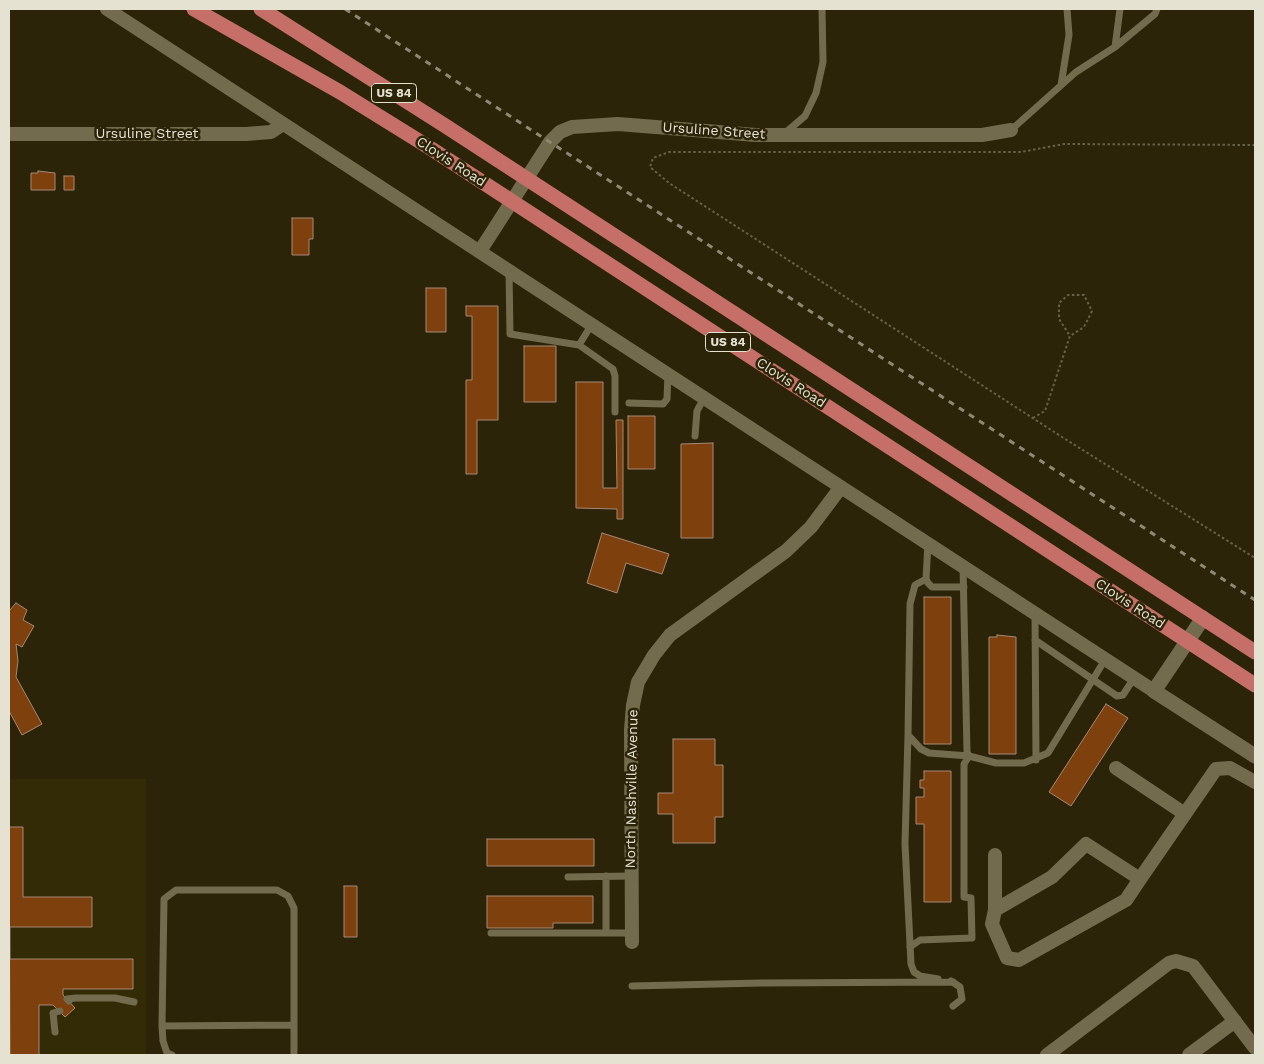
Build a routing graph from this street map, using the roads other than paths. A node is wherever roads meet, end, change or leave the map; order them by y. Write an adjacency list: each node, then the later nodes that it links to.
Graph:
1 (107, 9): 10 (street)
2 (194, 9): 15 (highway, Clovis Road / US 84)
3 (261, 9): 14 (highway, Clovis Road / US 84)
4 (822, 9): 13 (lane)
5 (1067, 9): 9 (lane)
6 (1120, 9): 8 (lane)
7 (1157, 9): 8 (lane)
8 (1115, 47): 9 (lane)
9 (1061, 85): 11 (lane)
10 (283, 124): 12 (street, Ursuline Street); 16 (street)
11 (1011, 130): 13 (street, Ursuline Street)
12 (9, 134)
13 (782, 135): 14 (street, Ursuline Street)
14 (526, 179): 15 (street, Ursuline Street); 31 (highway, Clovis Road / US 84)
15 (511, 202): 16 (street, Ursuline Street); 33 (highway, Clovis Road / US 84)
16 (480, 251): 17 (street)
17 (509, 270): 18 (street); 19 (lane)
18 (592, 324): 19 (lane); 20 (street)
19 (580, 344): 23 (lane)
20 (668, 374): 21 (street); 22 (lane)
21 (704, 398): 24 (lane); 25 (street)
22 (628, 403)
23 (615, 412)
24 (695, 436)
25 (841, 487): 26 (street); 49 (street, North Nashville Avenue)
26 (928, 543): 27 (street); 28 (lane)
27 (963, 565): 29 (lane); 30 (street)
28 (926, 579): 29 (lane); 40 (lane)
29 (964, 588): 41 (lane)
30 (1035, 612): 32 (lane); 35 (street)
31 (1203, 618): 33 (street); 34 (highway, Clovis Road / US 84)
32 (1035, 640): 37 (lane); 43 (lane)
33 (1188, 642): 38 (highway, Clovis Road / US 84); 39 (street)
34 (1255, 652)
35 (1106, 658): 36 (street); 37 (lane)
36 (1134, 677): 37 (lane); 39 (street)
37 (1094, 679): 43 (lane)
38 (1255, 684)
39 (1154, 691): 42 (street)
40 (908, 735): 41 (lane); 56 (lane)
41 (970, 756): 43 (lane); 56 (lane)
42 (1255, 756)
43 (1036, 760)
44 (1116, 768): 46 (street)
45 (1255, 782): 46 (street)
46 (1185, 814): 51 (street)
47 (995, 855): 52 (street)
48 (606, 876): 49 (lane); 50 (lane); 54 (lane)
49 (631, 876): 55 (street, North Nashville Avenue)
50 (568, 877)
51 (1140, 879): 52 (street); 52 (street)
52 (995, 910)
53 (491, 933): 54 (lane)
54 (608, 933): 55 (lane)
55 (632, 937)
56 (910, 947): 57 (lane)
57 (954, 982): 58 (lane); 61 (lane)
58 (632, 986)
59 (69, 1001): 60 (lane)
60 (134, 1002)
61 (953, 1006)
62 (60, 1011): 66 (lane)
63 (1235, 1021): 67 (street); 70 (street); 71 (street)
64 (294, 1025): 65 (lane); 65 (lane); 69 (lane)
65 (162, 1026): 68 (lane)
66 (55, 1032)
67 (1255, 1048)
68 (172, 1055)
69 (294, 1055)
70 (1047, 1055)
71 (1189, 1055)

